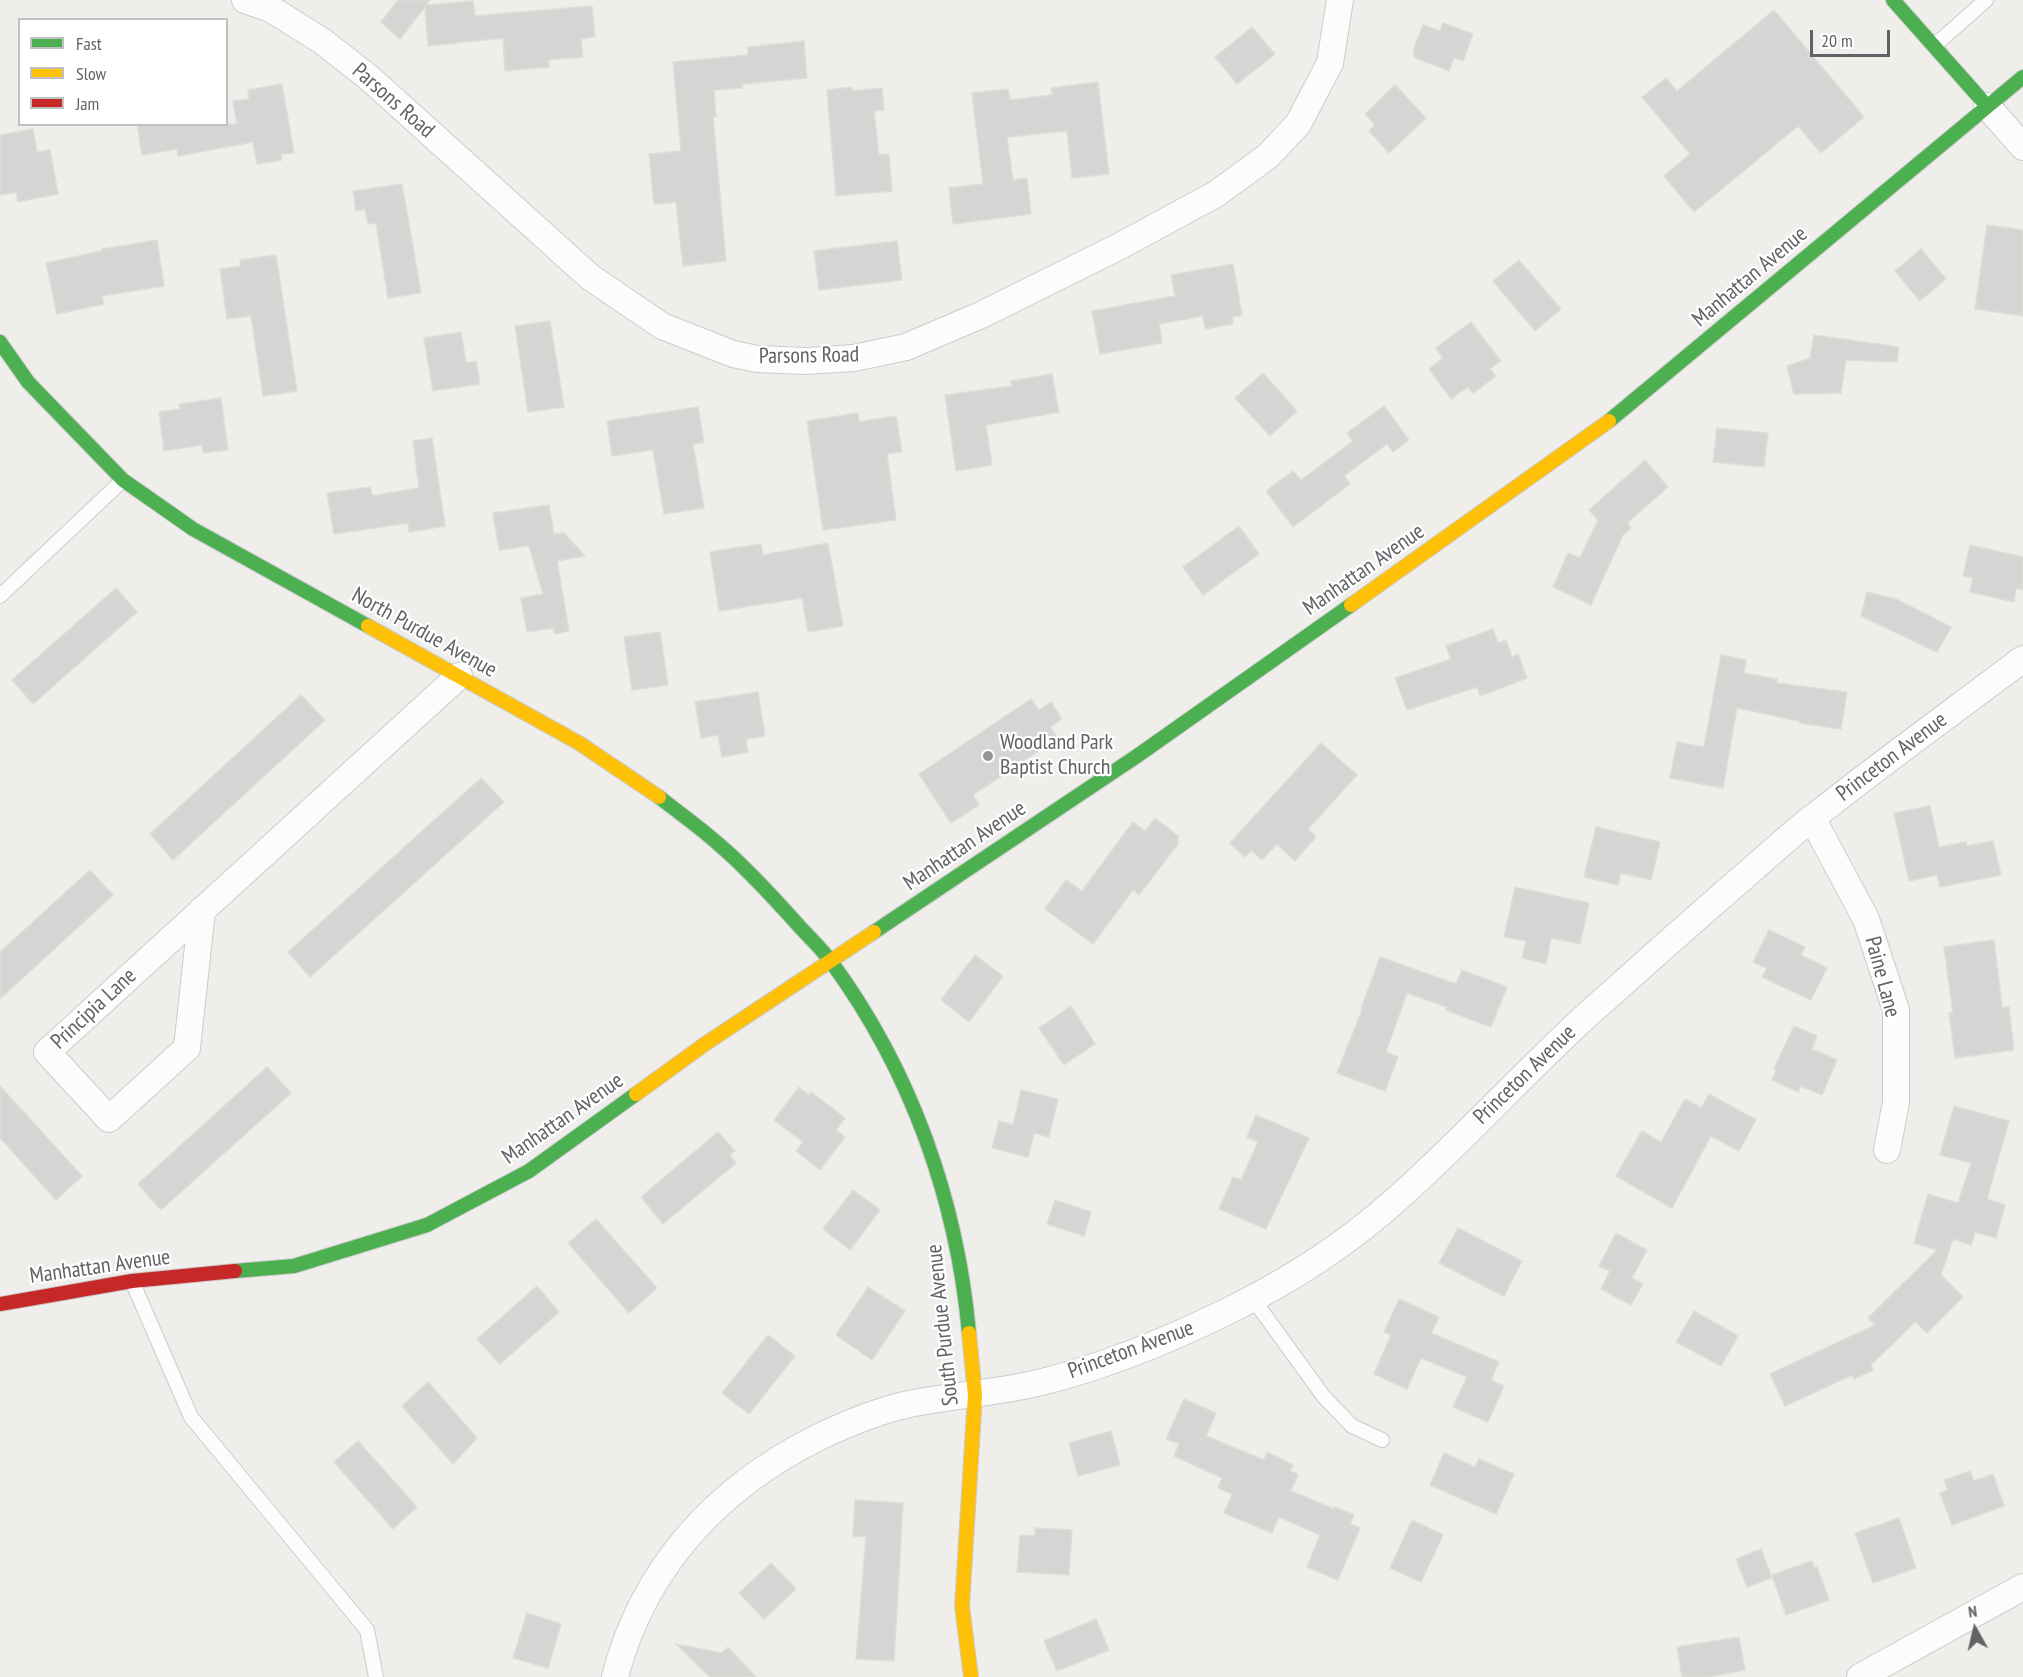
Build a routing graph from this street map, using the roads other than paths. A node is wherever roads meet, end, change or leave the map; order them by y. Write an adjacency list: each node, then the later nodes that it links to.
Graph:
1 (245, 0): 5 (street, Parsons Road)
2 (1340, 0): 5 (street, Parsons Road)
3 (1893, 0): 6 (street)
4 (1986, 0): 6 (lane)
5 (273, 4)
6 (1934, 46): 8 (street)
7 (2023, 77): 8 (street, Manhattan Avenue)
8 (1987, 106): 9 (street); 17 (street, Manhattan Avenue)
9 (2023, 147)
10 (0, 342): 11 (street, North Purdue Avenue)
11 (123, 480): 12 (lane); 14 (street, North Purdue Avenue)
12 (0, 596)
13 (2023, 659): 15 (street, Princeton Avenue)
14 (459, 676): 16 (street, Principia Lane); 17 (street, North Purdue Avenue)
15 (1812, 818): 18 (street, Paine Lane); 20 (street, Princeton Avenue)
16 (202, 910): 16 (street, Principia Lane)
17 (831, 960): 19 (street, Manhattan Avenue); 22 (street, South Purdue Avenue)
18 (1887, 1150)
19 (132, 1281): 21 (street, Manhattan Avenue); 25 (lane)
20 (1253, 1299): 22 (street, Princeton Avenue); 23 (lane)
21 (0, 1304)
22 (975, 1395): 26 (street, Princeton Avenue); 27 (street, South Purdue Avenue)
23 (1382, 1440)
24 (2023, 1587): 28 (street)
25 (376, 1677)
26 (615, 1677)
27 (971, 1677)
28 (1860, 1677)

